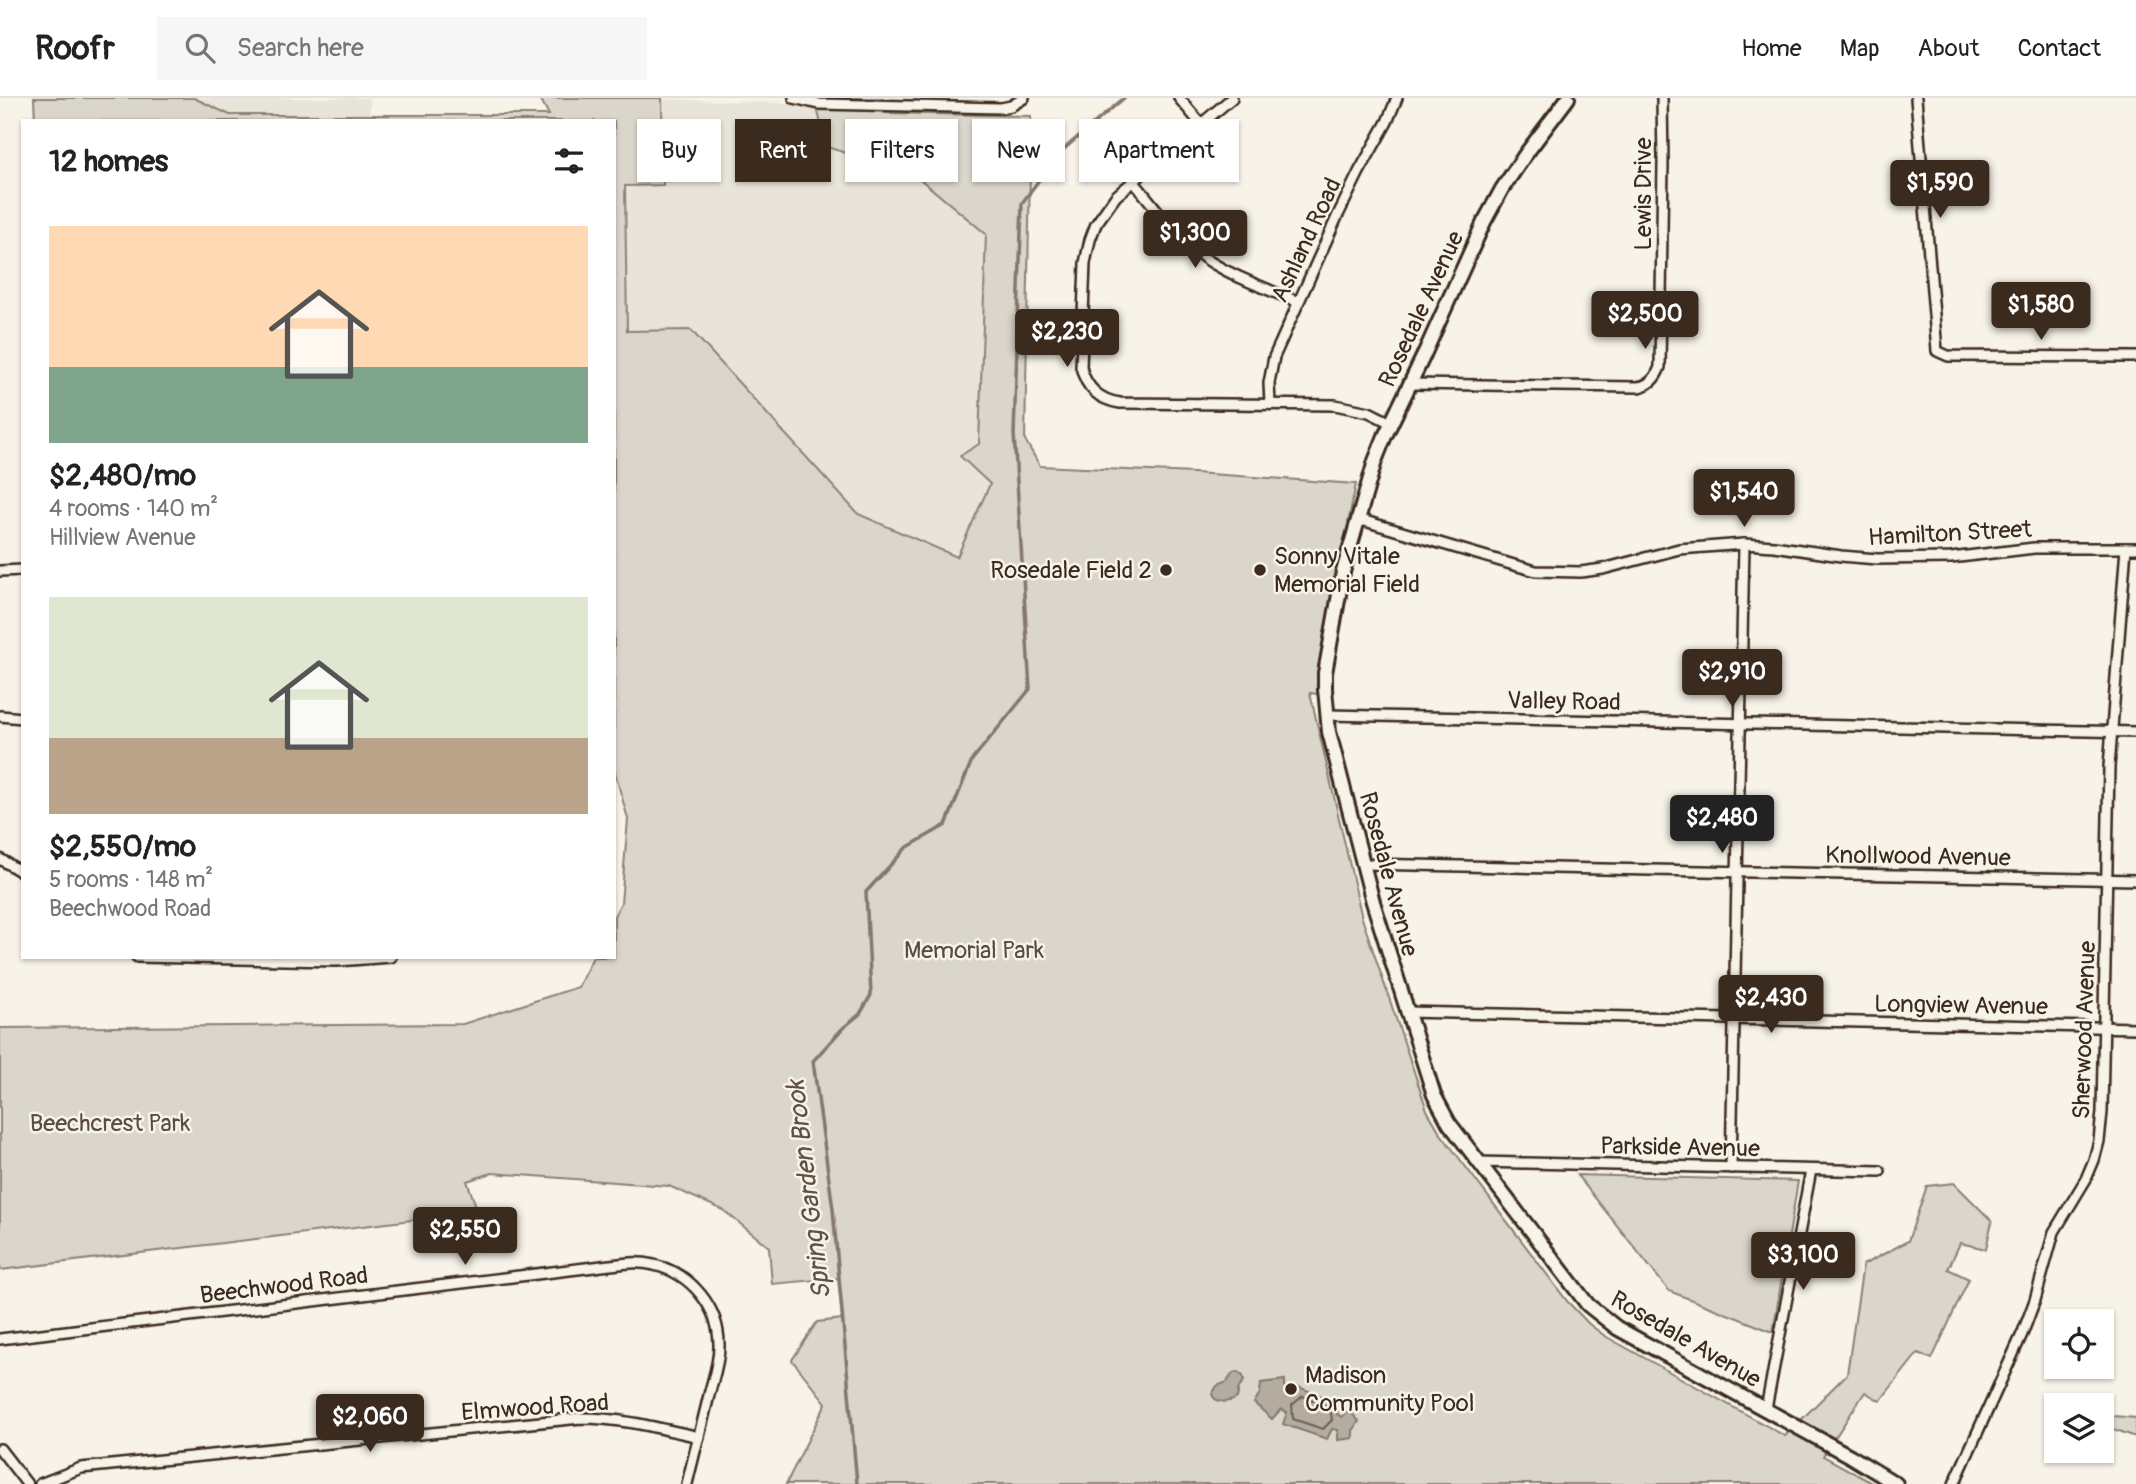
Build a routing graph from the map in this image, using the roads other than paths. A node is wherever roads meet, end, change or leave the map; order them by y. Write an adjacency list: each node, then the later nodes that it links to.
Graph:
1 (794, 98): 2 (street)
2 (1024, 98)
3 (1179, 98): 9 (street)
4 (1232, 98): 10 (street)
5 (1397, 98): 13 (street, Ashland Road)
6 (1568, 98): 15 (street, Rosedale Avenue)
7 (1662, 98): 15 (street, Lewis Drive)
8 (1916, 98): 14 (street)
9 (1197, 119)
10 (1207, 119)
11 (1132, 182): 16 (street)
12 (1134, 182): 13 (street)
13 (1298, 302): 16 (street, Ashland Road)
14 (2136, 357)
15 (1410, 384): 17 (street, Rosedale Avenue)
16 (1270, 404): 17 (street)
17 (1391, 422): 18 (street, Rosedale Avenue)
18 (1357, 519): 19 (street, Hamilton Street); 23 (street, Rosedale Avenue)
19 (1744, 544): 20 (street, Hamilton Street); 26 (street)
20 (2131, 548): 27 (street, Sherwood Avenue)
21 (21, 570): 22 (street)
22 (0, 571)
23 (1327, 715): 26 (street, Valley Road); 30 (street, Rosedale Avenue)
24 (0, 716): 25 (street)
25 (21, 718)
26 (1740, 724): 27 (street, Valley Road); 32 (street)
27 (2111, 732): 28 (street, Valley Road); 33 (street, Sherwood Avenue)
28 (2136, 732)
29 (0, 859): 31 (street)
30 (1364, 864): 32 (street, Knollwood Avenue); 37 (street, Rosedale Avenue)
31 (21, 872)
32 (1737, 872): 33 (street, Knollwood Avenue); 38 (street)
33 (2107, 880): 34 (street, Knollwood Avenue); 39 (street, Sherwood Avenue)
34 (2136, 880)
35 (237, 959): 36 (street)
36 (364, 959)
37 (1406, 1012): 38 (street, Longview Avenue); 41 (street, Rosedale Avenue)
38 (1734, 1019): 39 (street, Longview Avenue); 42 (street)
39 (2104, 1028): 40 (street, Longview Avenue); 53 (street, Sherwood Avenue)
40 (2136, 1028)
41 (1478, 1162): 42 (street, Parkside Avenue); 46 (street, Rosedale Avenue)
42 (1731, 1168): 43 (street, Parkside Avenue)
43 (1811, 1170): 44 (street, Parkside Avenue); 46 (street)
44 (1880, 1171)
45 (0, 1339): 47 (street, Beechwood Road)
46 (1766, 1409): 52 (street, Rosedale Avenue)
47 (699, 1437): 50 (street, Elmwood Road); 51 (street, Beechwood Road)
48 (0, 1448): 49 (street)
49 (27, 1484)
50 (40, 1484)
51 (687, 1484)
52 (1896, 1484)
53 (1954, 1484)

